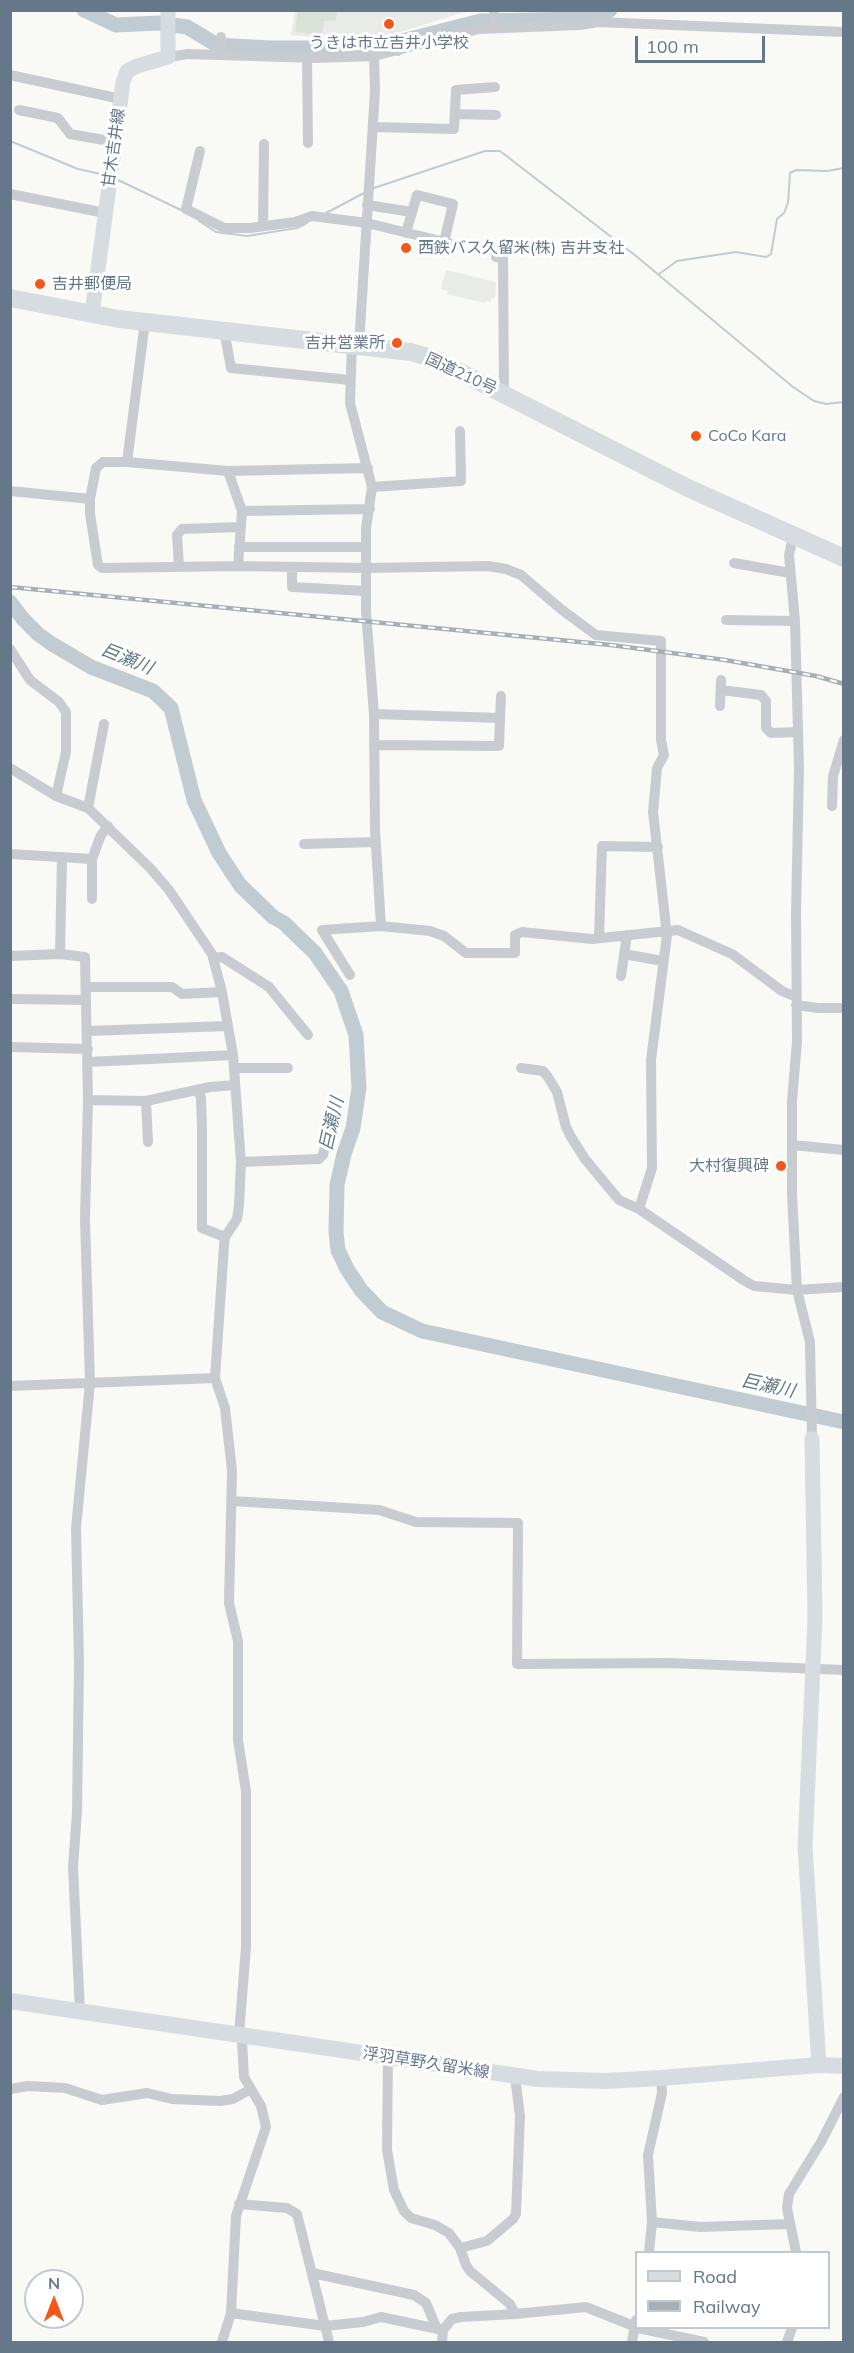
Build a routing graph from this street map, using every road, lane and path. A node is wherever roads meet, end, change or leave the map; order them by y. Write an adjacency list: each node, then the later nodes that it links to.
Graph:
1 (598, 17): 2 (street); 4 (street)
2 (495, 19): 6 (street)
3 (168, 20): 7 (street)
4 (842, 33)
5 (315, 51): 6 (street); 7 (street); 16 (street)
6 (374, 56): 14 (street)
7 (168, 57): 10 (street, 甘木吉井線)
8 (10, 75): 10 (street)
9 (495, 87): 12 (street)
10 (121, 99): 15 (street, 甘木吉井線)
11 (19, 110): 15 (street)
12 (455, 114): 13 (street); 14 (street)
13 (496, 115)
14 (373, 127): 20 (street)
15 (115, 142): 22 (street, 甘木吉井線)
16 (308, 143)
17 (264, 144): 24 (street)
18 (200, 151): 24 (street)
19 (10, 194): 22 (street)
20 (368, 194): 21 (street); 23 (street)
21 (412, 212): 25 (street); 25 (street)
22 (105, 213): 28 (street, 甘木吉井線)
23 (367, 223): 24 (street); 25 (street); 31 (street)
24 (263, 226)
25 (406, 232)
26 (496, 257): 33 (street)
27 (10, 298): 28 (highway, 国道210号)
28 (92, 314): 29 (highway, 国道210号)
29 (145, 322): 30 (highway, 国道210号); 35 (street)
30 (225, 330): 31 (highway, 国道210号); 32 (street)
31 (356, 344): 32 (street); 33 (highway, 国道210号)
32 (350, 380): 36 (street)
33 (504, 395): 44 (highway, 国道210号)
34 (460, 431): 38 (street)
35 (127, 462): 37 (street); 40 (street)
36 (368, 468): 37 (street); 38 (street)
37 (228, 471): 42 (street)
38 (372, 487): 41 (street)
39 (10, 491): 40 (street)
40 (90, 499): 50 (street)
41 (370, 509): 42 (street); 46 (street)
42 (242, 511): 43 (street)
43 (241, 528): 45 (street); 50 (street)
44 (793, 537): 47 (highway, 国道210号); 53 (street)
45 (239, 547): 46 (street); 49 (street)
46 (366, 548): 52 (street)
47 (843, 558)
48 (734, 563): 53 (street)
49 (238, 566): 50 (street); 51 (street)
50 (179, 567)
51 (292, 567): 52 (street); 54 (street)
52 (366, 568): 54 (street); 73 (street)
53 (790, 573): 56 (street)
54 (366, 591): 60 (street)
55 (726, 620): 56 (street)
56 (795, 621): 63 (street)
57 (10, 649): 67 (street)
58 (501, 696): 61 (street)
59 (720, 706): 63 (street)
60 (374, 714): 61 (street); 65 (street)
61 (500, 717): 65 (street)
62 (104, 724): 69 (street)
63 (798, 732): 93 (street)
64 (843, 740): 68 (street)
65 (374, 745): 71 (street)
66 (10, 768): 67 (street)
67 (56, 796): 69 (street)
68 (832, 806)
69 (88, 808): 70 (street)
70 (108, 826): 76 (street); 85 (street)
71 (376, 842): 72 (street); 78 (street)
72 (304, 844)
73 (658, 847): 79 (street); 81 (street)
74 (10, 854): 75 (street)
75 (62, 858): 76 (street); 82 (street)
76 (92, 859): 77 (street)
77 (92, 899)
78 (381, 926): 81 (street); 87 (street)
79 (670, 929): 80 (street); 86 (street); 93 (street)
80 (627, 935): 81 (street); 83 (street)
81 (599, 938)
82 (60, 954): 84 (street); 89 (street)
83 (624, 954): 86 (street); 88 (street)
84 (10, 956)
85 (214, 958): 90 (street); 97 (street)
86 (663, 961): 114 (street)
87 (350, 975)
88 (621, 976)
89 (86, 987): 90 (street); 92 (street)
90 (222, 992): 95 (street)
91 (10, 999): 92 (street)
92 (86, 1000): 96 (street)
93 (796, 1001): 94 (street); 111 (street)
94 (843, 1008)
95 (228, 1026): 96 (street); 100 (street)
96 (87, 1031): 99 (street)
97 (308, 1035)
98 (10, 1047): 99 (street)
99 (88, 1049): 101 (street)
100 (233, 1055): 101 (street); 102 (street)
101 (88, 1062): 107 (street)
102 (234, 1068): 103 (street); 105 (street)
103 (288, 1068)
104 (521, 1068): 114 (street)
105 (235, 1085): 106 (street); 113 (street)
106 (198, 1090): 108 (street); 115 (street)
107 (88, 1100): 108 (street); 119 (street)
108 (147, 1101): 110 (street)
109 (329, 1130): 113 (street)
110 (148, 1142)
111 (792, 1145): 112 (street); 117 (street)
112 (843, 1150)
113 (241, 1162): 115 (street)
114 (639, 1209): 117 (street)
115 (225, 1237): 118 (street)
116 (843, 1287): 117 (street)
117 (797, 1290): 121 (street)
118 (215, 1378): 119 (street); 122 (street)
119 (90, 1383): 120 (street); 126 (street)
120 (10, 1386)
121 (813, 1439): 123 (street)
122 (232, 1501): 123 (street); 127 (street)
123 (814, 1670): 124 (street); 129 (street)
124 (843, 1670)
125 (10, 2001): 126 (main road, 浮羽草野久留米線)
126 (80, 2012): 127 (main road, 浮羽草野久留米線)
127 (239, 2035): 128 (main road, 浮羽草野久留米線); 134 (street)
128 (388, 2057): 131 (main road, 浮羽草野久留米線); 139 (street)
129 (819, 2065): 130 (main road, 浮羽草野久留米線); 132 (main road, 浮羽草野久留米線)
130 (843, 2066)
131 (515, 2077): 132 (main road, 浮羽草野久留米線); 139 (street)
132 (661, 2078): 137 (street)
133 (10, 2089): 134 (street)
134 (250, 2089): 136 (street)
135 (843, 2097): 138 (street)
136 (239, 2204): 142 (street); 143 (street)
137 (652, 2222): 138 (street); 140 (street)
138 (790, 2224): 141 (street)
139 (460, 2248): 144 (street)
140 (649, 2251)
141 (796, 2251)
142 (312, 2272): 146 (street); 147 (street)
143 (231, 2313): 146 (street); 149 (street)
144 (515, 2314): 145 (street); 147 (street)
145 (635, 2325)
146 (325, 2326): 147 (street); 150 (street)
147 (440, 2329): 151 (street)
148 (651, 2329): 152 (street)
149 (222, 2343)
150 (329, 2343)
151 (442, 2343)
152 (704, 2343)

